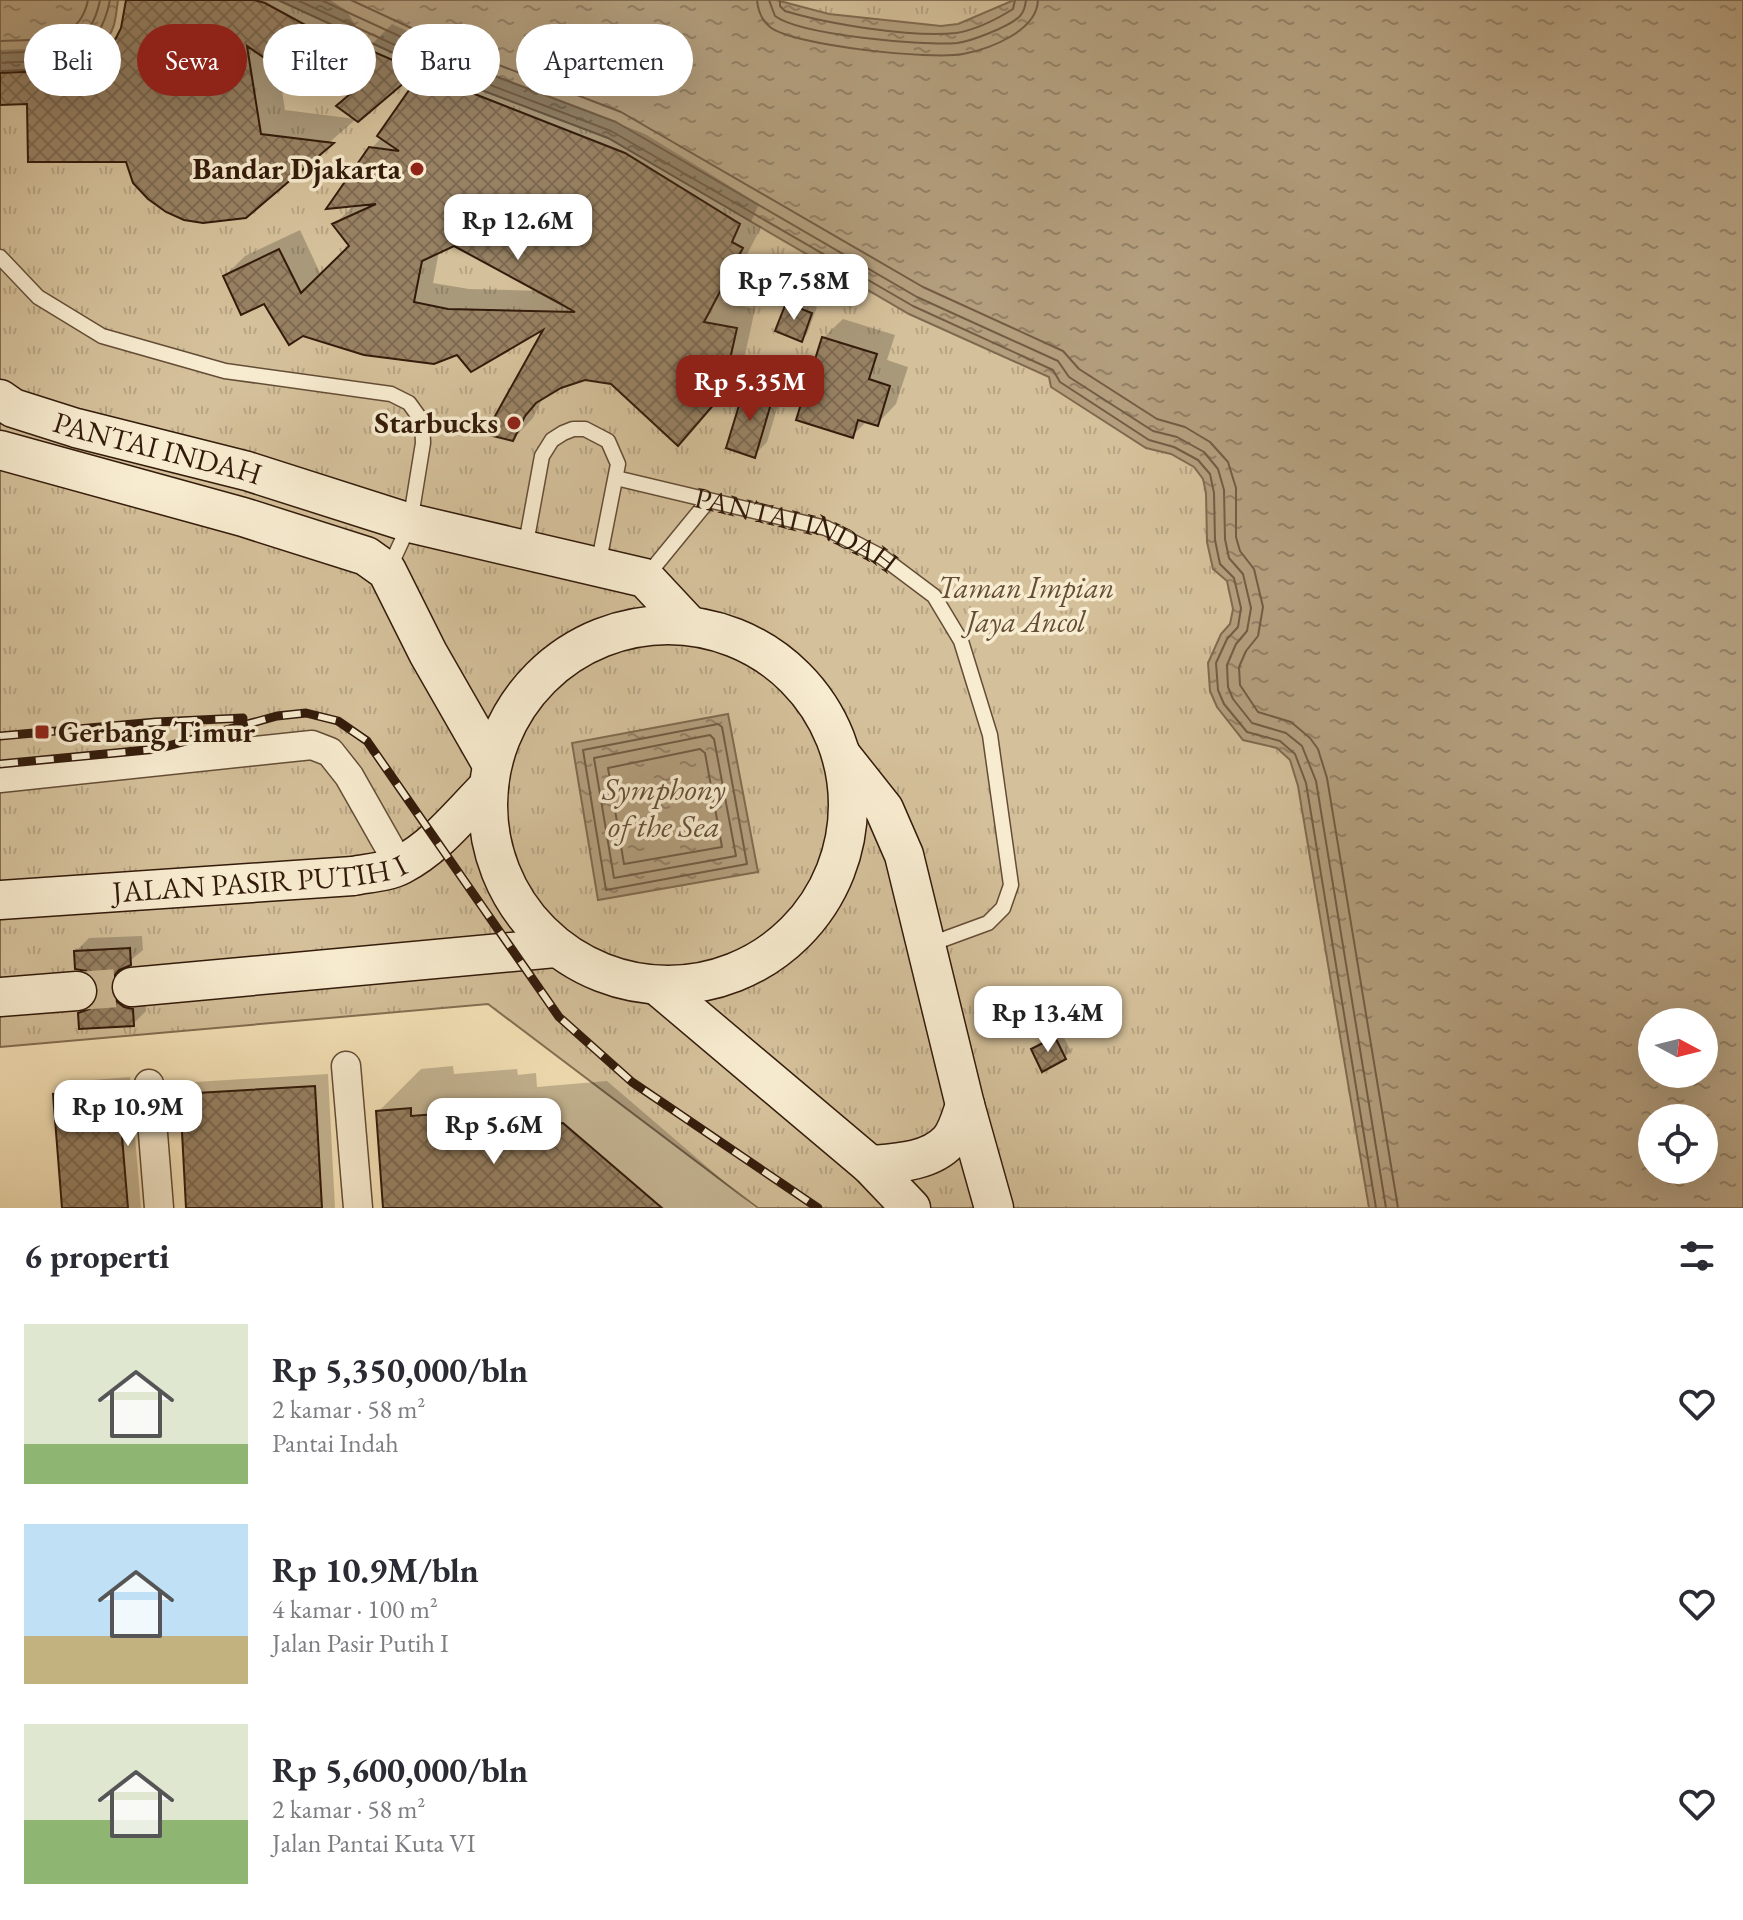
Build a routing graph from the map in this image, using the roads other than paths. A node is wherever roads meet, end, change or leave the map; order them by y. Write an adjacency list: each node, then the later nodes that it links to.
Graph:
1 (0, 257): 6 (lane)
2 (0, 399): 6 (street, PANTAI INDAH)
3 (0, 450): 9 (street, PANTAI INDAH)
4 (616, 478): 5 (lane, PANTAI INDAH); 7 (lane); 8 (lane)
5 (708, 501): 10 (lane); 17 (lane, PANTAI INDAH)
6 (410, 523): 7 (street, PANTAI INDAH); 9 (lane)
7 (525, 549): 8 (street, PANTAI INDAH)
8 (598, 566): 10 (street, PANTAI INDAH)
9 (387, 571): 13 (street)
10 (645, 578): 11 (street)
11 (688, 624): 12 (street); 13 (street)
12 (842, 756): 17 (street); 20 (street)
13 (490, 774): 15 (street, JALAN PASIR PUTIH I); 18 (street)
14 (0, 778): 15 (street)
15 (400, 866): 16 (street, JALAN PASIR PUTIH I)
16 (0, 900)
17 (925, 946): 25 (street)
18 (555, 948): 19 (street); 20 (street)
19 (132, 987)
20 (659, 987): 26 (street)
21 (77, 991): 22 (street)
22 (0, 997)
23 (346, 1066): 28 (street)
24 (149, 1084): 27 (street)
25 (965, 1105): 26 (street); 30 (street)
26 (870, 1165): 29 (street)
27 (159, 1208)
28 (358, 1208)
29 (911, 1208)
30 (994, 1208)

